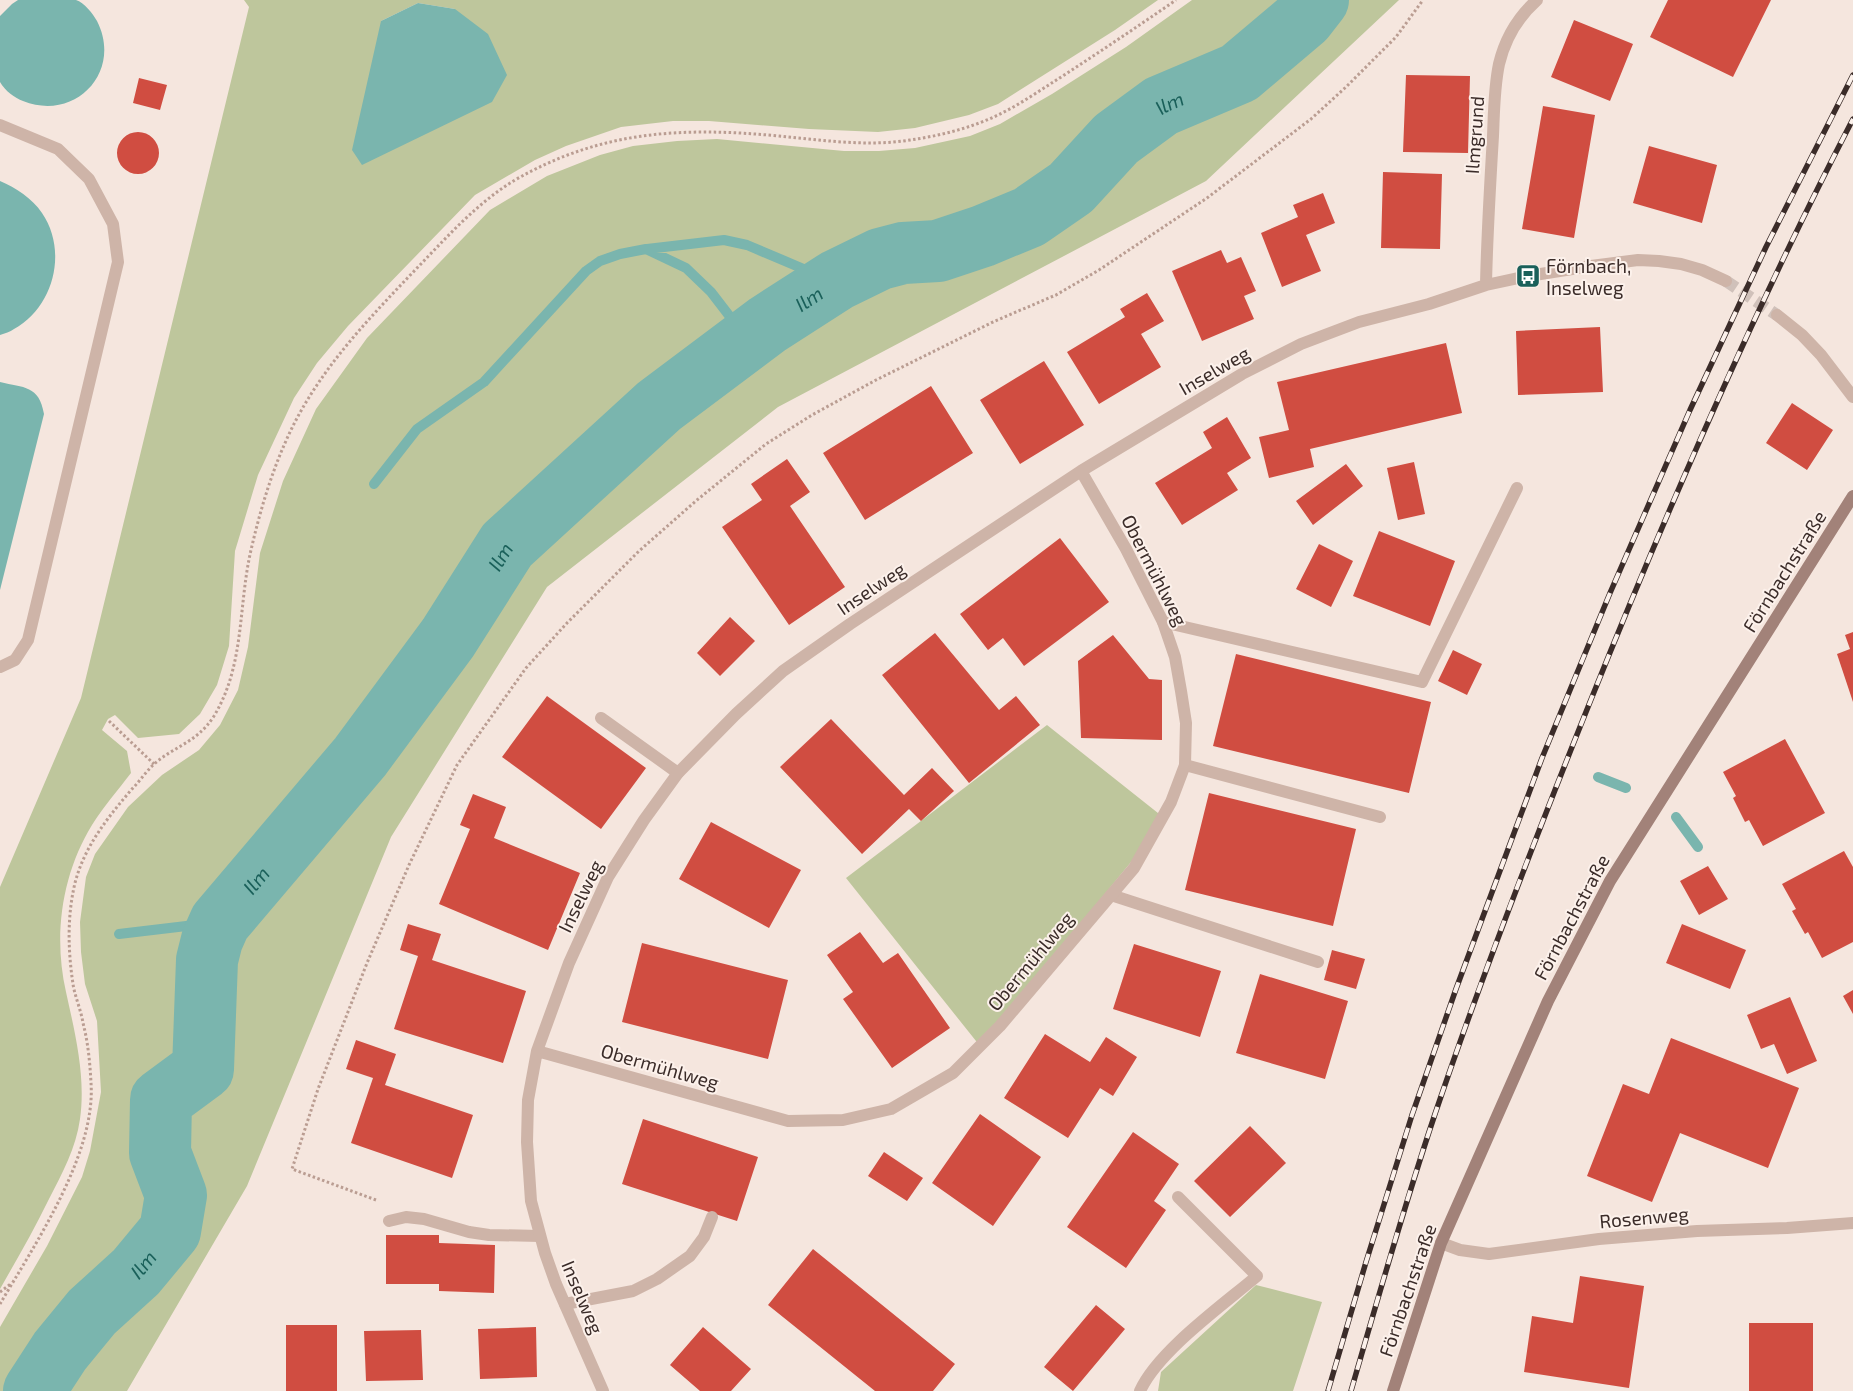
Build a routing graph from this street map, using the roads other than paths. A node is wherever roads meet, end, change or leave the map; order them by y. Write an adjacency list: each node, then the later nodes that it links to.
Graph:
1 (1537, 0): 4 (street, Ilmgrund)
2 (0, 125): 11 (street)
3 (1726, 281): 4 (street, Inselweg)
4 (1486, 285): 7 (street, Inselweg)
5 (1778, 316): 6 (street)
6 (1853, 397)
7 (1081, 471): 10 (street, Obermühlweg); 14 (street, Inselweg)
8 (1517, 488): 10 (street)
9 (1853, 496): 24 (street, Förnbachstraße)
10 (1163, 622): 13 (street, Obermühlweg)
11 (0, 666)
12 (601, 718): 14 (street)
13 (1186, 765): 15 (street); 16 (street, Obermühlweg)
14 (678, 773): 18 (street, Inselweg)
15 (1380, 817)
16 (1111, 895): 17 (street); 18 (street, Obermühlweg)
17 (1318, 962)
18 (538, 1051): 23 (street, Inselweg)
19 (1178, 1197): 27 (street)
20 (712, 1218): 25 (street)
21 (389, 1221): 23 (street)
22 (1853, 1223): 24 (street, Rosenweg)
23 (540, 1236): 25 (street, Inselweg)
24 (1441, 1243): 28 (street, Förnbachstraße)
25 (565, 1304): 26 (street, Inselweg)
26 (603, 1391)
27 (1140, 1391)
28 (1393, 1391)

